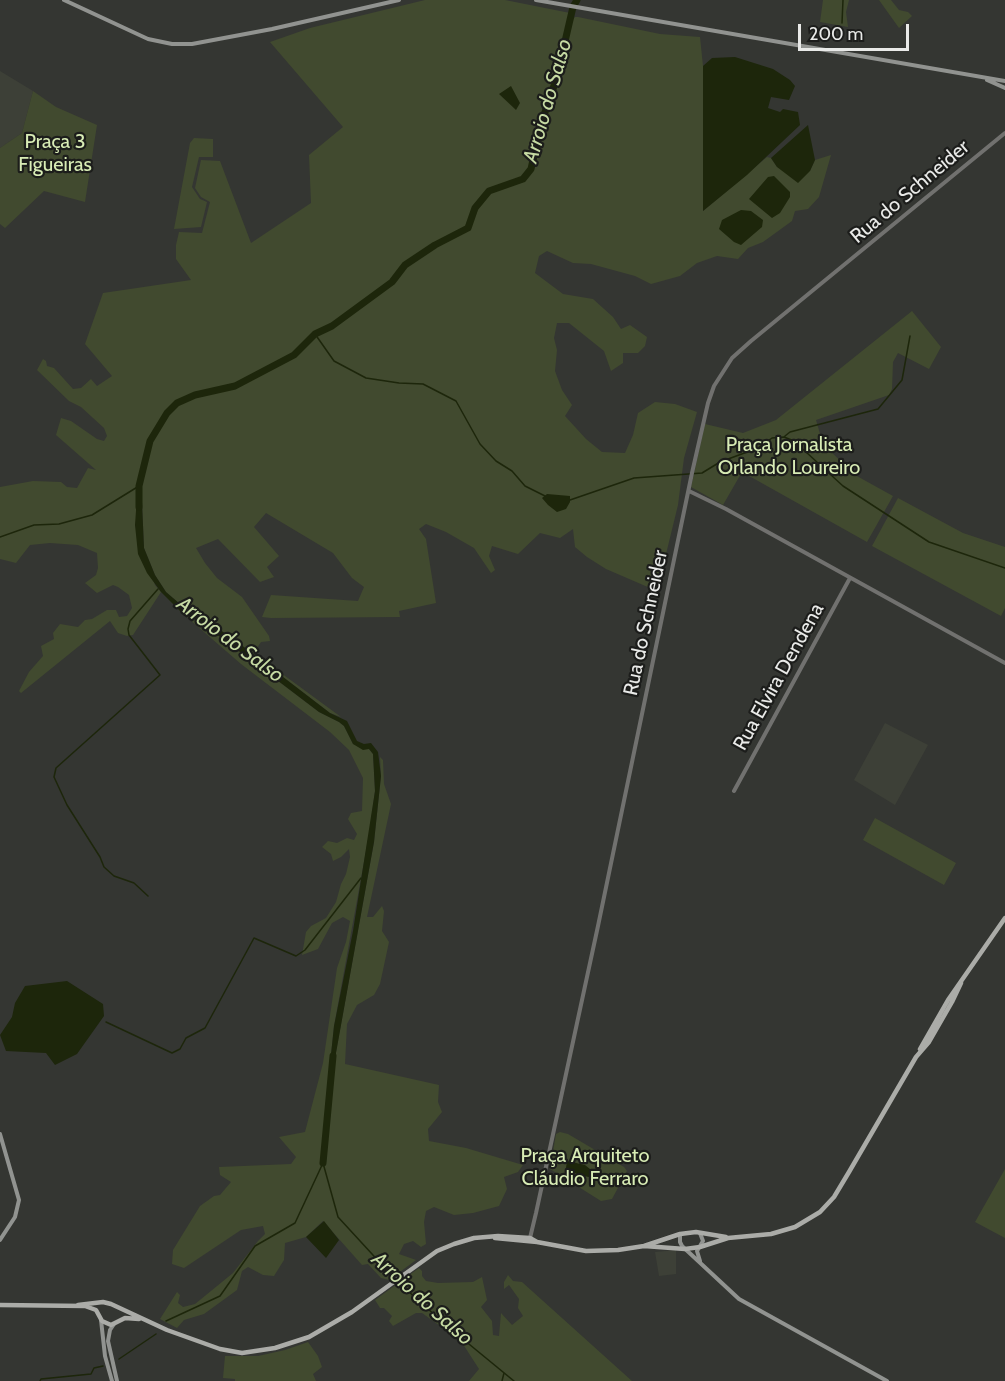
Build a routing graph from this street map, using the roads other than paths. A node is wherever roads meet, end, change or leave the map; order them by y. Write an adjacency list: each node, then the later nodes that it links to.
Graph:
1 (64, 0): 4 (main road)
2 (399, 0): 4 (main road)
3 (536, 0): 5 (main road)
4 (392, 1)
5 (980, 77): 6 (main road); 7 (main road)
6 (1005, 81)
7 (1004, 88)
8 (1005, 133): 9 (street, Rua do Schneider)
9 (689, 490): 10 (street); 18 (street, Rua do Schneider)
10 (850, 578): 11 (street); 12 (street, Rua Elvira Dendena)
11 (1005, 663)
12 (734, 791)
13 (1005, 918): 19 (main road)
14 (0, 1134): 20 (main road)
15 (696, 1232): 16 (main road); 19 (main road); 24 (main road)
16 (680, 1234): 23 (main road); 25 (main road)
17 (488, 1237): 18 (main road); 21 (main road); 33 (main road)
18 (530, 1238): 21 (street); 22 (main road)
19 (728, 1238): 24 (main road)
20 (0, 1240)
21 (524, 1242): 22 (main road)
22 (537, 1242): 23 (main road)
23 (644, 1246): 25 (main road)
24 (699, 1247): 25 (main road); 26 (main road)
25 (684, 1249): 26 (main road)
26 (700, 1262): 37 (main road)
27 (111, 1304): 29 (main road); 30 (main road); 31 (main road)
28 (0, 1305): 29 (main road)
29 (78, 1305): 31 (main road)
30 (118, 1307): 32 (main road); 33 (main road)
31 (101, 1319): 34 (main road); 35 (main road)
32 (118, 1320): 33 (main road); 34 (main road)
33 (144, 1320)
34 (114, 1324): 36 (main road)
35 (112, 1381)
36 (117, 1381)
37 (886, 1381)

